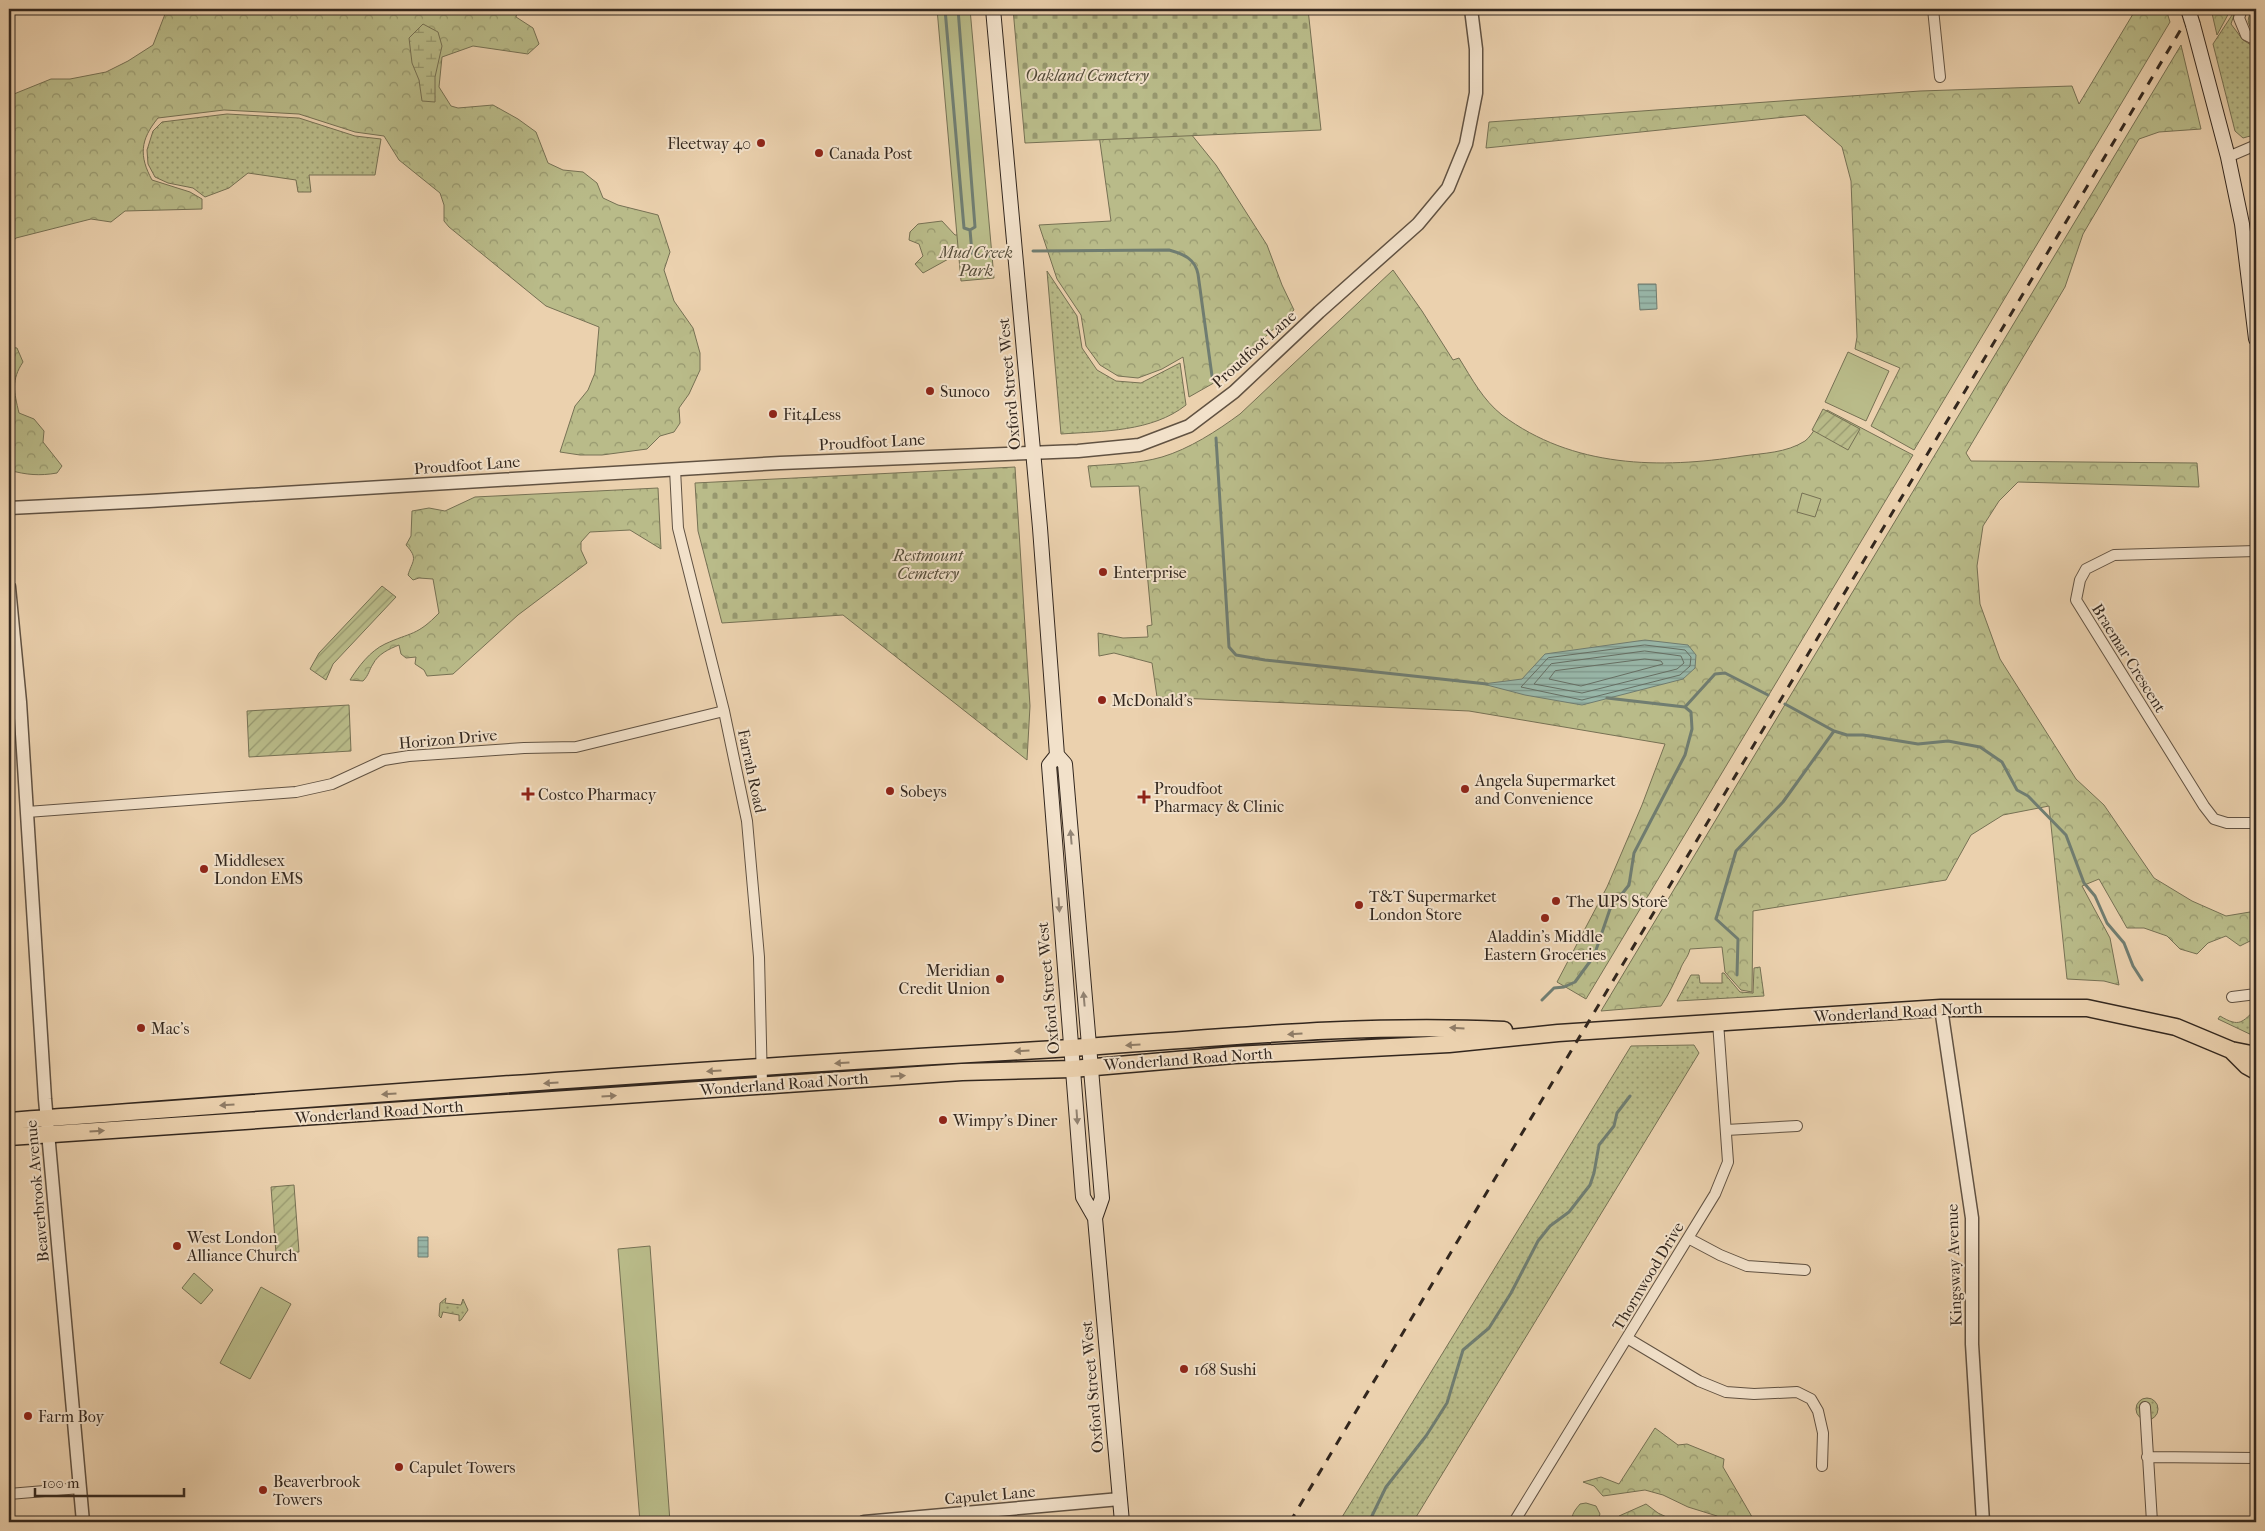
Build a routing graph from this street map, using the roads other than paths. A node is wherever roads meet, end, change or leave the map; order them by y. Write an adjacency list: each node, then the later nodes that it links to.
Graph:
1 (993, 9): 11 (main road, Oxford Street West)
2 (1472, 9): 11 (street, Proudfoot Lane)
3 (1934, 9): 7 (street)
4 (2188, 9): 9 (main road, bridge)
5 (2242, 9): 6 (street)
6 (2256, 40)
7 (1940, 77)
8 (2256, 145): 9 (street)
9 (2228, 157): 10 (main road)
10 (2256, 339)
11 (1033, 452): 12 (street, Proudfoot Lane); 17 (main road, Oxford Street West)
12 (675, 469): 13 (street, Proudfoot Lane); 16 (street, Farrah Road)
13 (13, 507)
14 (2256, 551): 19 (street, Braemar Crescent)
15 (9, 587): 18 (street, Beaverbrook Avenue)
16 (724, 711): 18 (street, Horizon Drive); 30 (street, Farrah Road)
17 (1057, 755): 25 (main road, Oxford Street West, one-way to 17); 26 (main road, Oxford Street West, one-way to 26)
18 (27, 812): 35 (street, Beaverbrook Avenue)
19 (2256, 823)
20 (2256, 994): 21 (street)
21 (2232, 997)
22 (1941, 1008): 23 (main road, Wonderland Road North); 27 (main road, Wonderland Road North); 54 (street, Kingsway Avenue)
23 (1718, 1022): 24 (main road, Wonderland Road North); 37 (street, Thornwood Drive)
24 (1558, 1033): 25 (main road, Wonderland Road North, one-way to 25); 29 (main road, Wonderland Road North)
25 (1089, 1048): 26 (main road, Wonderland Road North); 29 (main road, Oxford Street West)
26 (1071, 1049): 30 (main road, Wonderland Road North, one-way to 30); 31 (main road, Oxford Street West)
27 (2231, 1050): 28 (main road, Wonderland Road North); 32 (main road, Wonderland Road North)
28 (2256, 1054)
29 (1090, 1067): 31 (main road, Wonderland Road North); 39 (main road, Oxford Street West)
30 (762, 1068): 33 (street, Farrah Road); 35 (main road, Wonderland Road North, one-way to 35)
31 (1072, 1068): 33 (main road, Wonderland Road North, one-way to 31); 39 (main road, Oxford Street West, one-way to 39)
32 (2256, 1072)
33 (762, 1085): 35 (main road, Wonderland Road North, one-way to 33)
34 (9, 1121): 35 (main road, Wonderland Road North)
35 (48, 1126): 38 (main road, Wonderland Road North); 47 (street, Beaverbrook Avenue)
36 (1796, 1126): 37 (street)
37 (1726, 1130): 40 (street, Thornwood Drive)
38 (9, 1137)
39 (1095, 1218): 49 (main road, Oxford Street West)
40 (1688, 1238): 41 (street); 42 (street, Thornwood Drive)
41 (1805, 1270)
42 (1627, 1338): 46 (street); 53 (street, Thornwood Drive)
43 (2145, 1407): 44 (street)
44 (2147, 1458): 45 (street); 55 (street)
45 (2256, 1458)
46 (1822, 1466)
47 (80, 1488): 48 (street); 50 (street, Beaverbrook Avenue)
48 (9, 1494)
49 (1120, 1499): 51 (street, Capulet Lane); 52 (main road, Oxford Street West)
50 (83, 1522)
51 (864, 1522)
52 (1122, 1522)
53 (1514, 1522)
54 (1983, 1522)
55 (2152, 1522)

